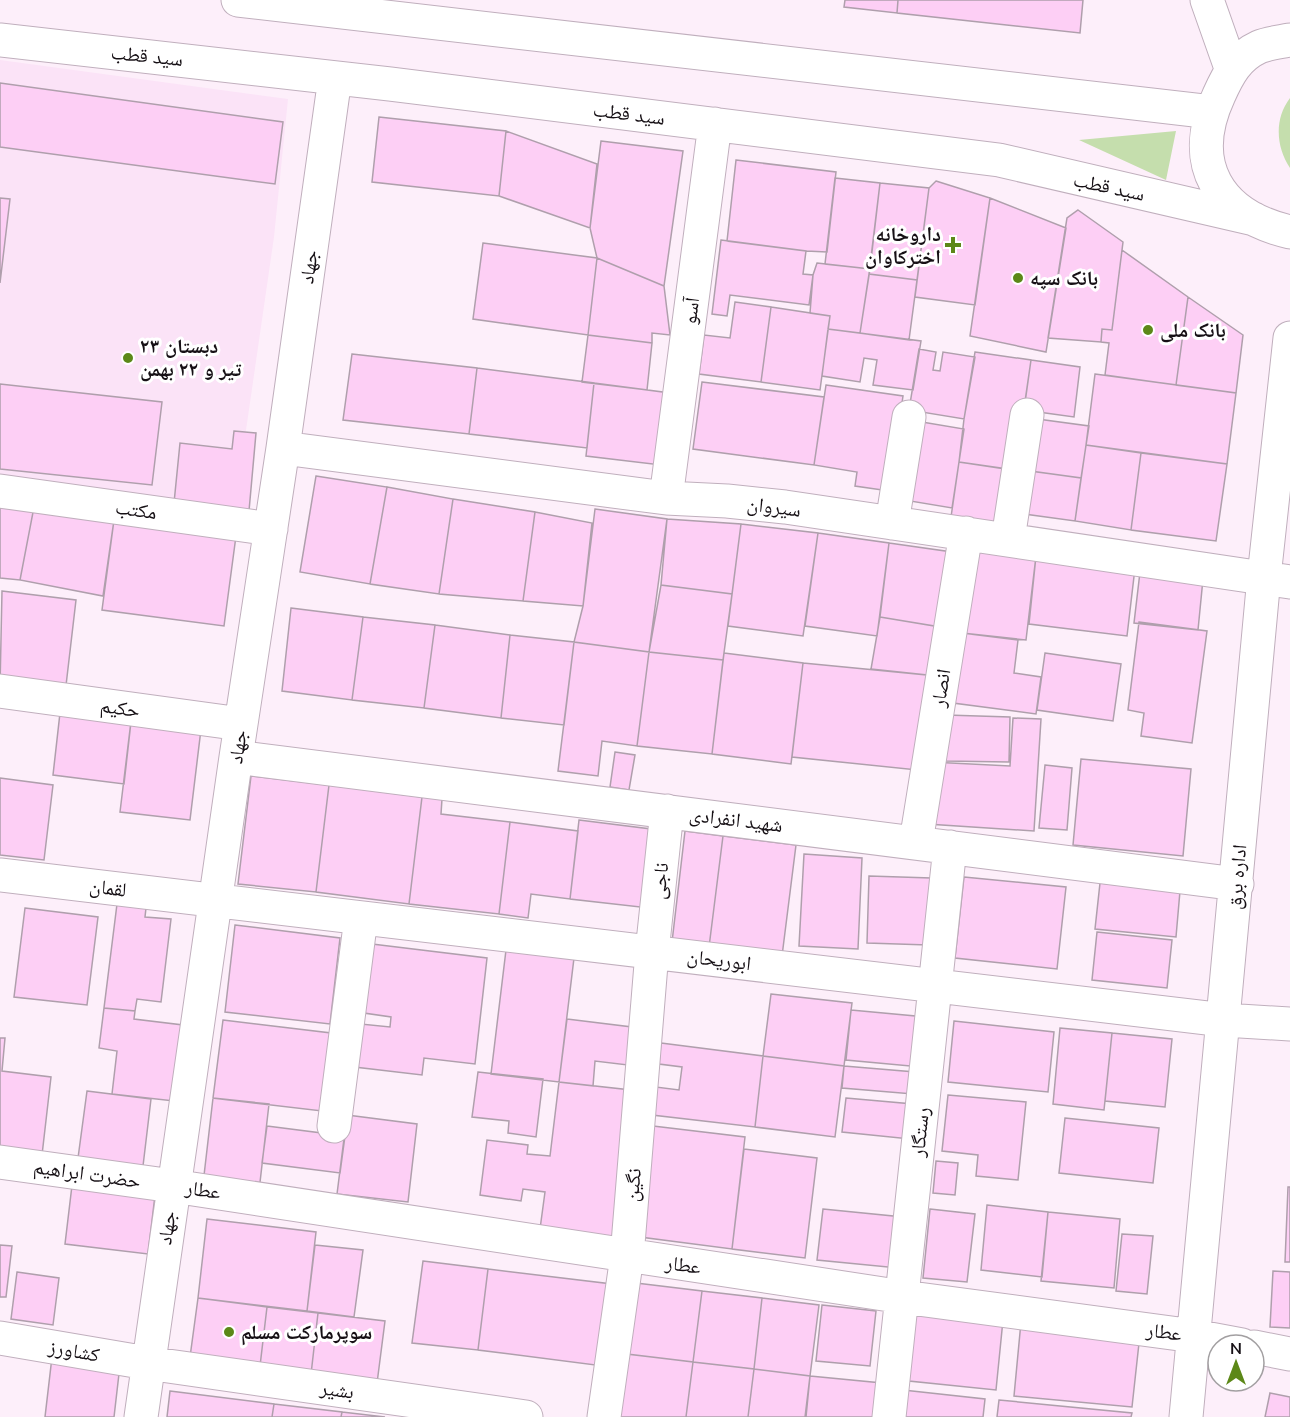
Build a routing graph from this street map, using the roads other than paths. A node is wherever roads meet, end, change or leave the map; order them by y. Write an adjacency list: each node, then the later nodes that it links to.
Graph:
1 (238, 0): 7 (street)
2 (1207, 0): 5 (street)
3 (0, 40): 6 (street, سید قطب)
4 (1290, 40): 5 (street)
5 (1231, 68): 7 (street)
6 (335, 78): 8 (street, سید قطب); 14 (street, جهاد)
7 (1212, 112): 9 (street)
8 (715, 124): 9 (street, سید قطب); 16 (street, آسو)
9 (1254, 219): 10 (street)
10 (1290, 231)
11 (1290, 338): 21 (street, اداره برق)
12 (1027, 415): 20 (street)
13 (909, 417): 17 (street)
14 (284, 448): 16 (street, سیروان); 18 (street, جهاد)
15 (0, 491): 18 (street, مکتب)
16 (666, 498): 17 (street, سیروان)
17 (892, 522): 19 (street, سیروان)
18 (272, 529): 23 (street, جهاد)
19 (966, 533): 20 (street, سیروان); 26 (street, انصار)
20 (1008, 539): 21 (street, سیروان)
21 (1277, 579): 29 (street, اداره برق)
22 (0, 691): 23 (street, حکیم)
23 (241, 724): 24 (street, جهاد)
24 (236, 757): 25 (street, شهید انفرادی); 30 (street, جهاد)
25 (667, 811): 26 (street, شهید انفرادی); 32 (street, ناجی)
26 (916, 842): 27 (street, شهید انفرادی)
27 (950, 847): 29 (street, شهید انفرادی); 33 (street, رستگار)
28 (0, 875): 30 (street, لقمان)
29 (1237, 884): 34 (street, اداره برق)
30 (215, 900): 31 (street, ابوریحان); 38 (street, جهاد)
31 (362, 918): 32 (street, ابوریحان); 36 (street)
32 (652, 952): 33 (street, ابوریحان); 39 (street, نگین)
33 (936, 986): 34 (street, ابوریحان); 40 (street, رستگار)
34 (1224, 1020): 35 (street, ابوریحان); 41 (street, اداره برق)
35 (1290, 1024)
36 (334, 1126)
37 (0, 1162): 38 (street, حضرت ابراهیم)
38 (173, 1186): 39 (street, عطار); 46 (street, جهاد)
39 (627, 1256): 40 (street, عطار); 50 (street, نگین)
40 (903, 1297): 41 (street, عطار); 51 (street, رستگار)
41 (1194, 1336): 43 (street, عطار); 52 (street, اداره برق)
42 (0, 1338): 46 (street, کشاورز)
43 (1206, 1338)
44 (1266, 1349): 45 (street)
45 (1290, 1354)
46 (147, 1363): 47 (street, بشیر); 48 (street, جهاد)
47 (475, 1413): 49 (street, بشیر)
48 (141, 1417)
49 (526, 1417)
50 (604, 1417)
51 (889, 1417)
52 (1186, 1417)

